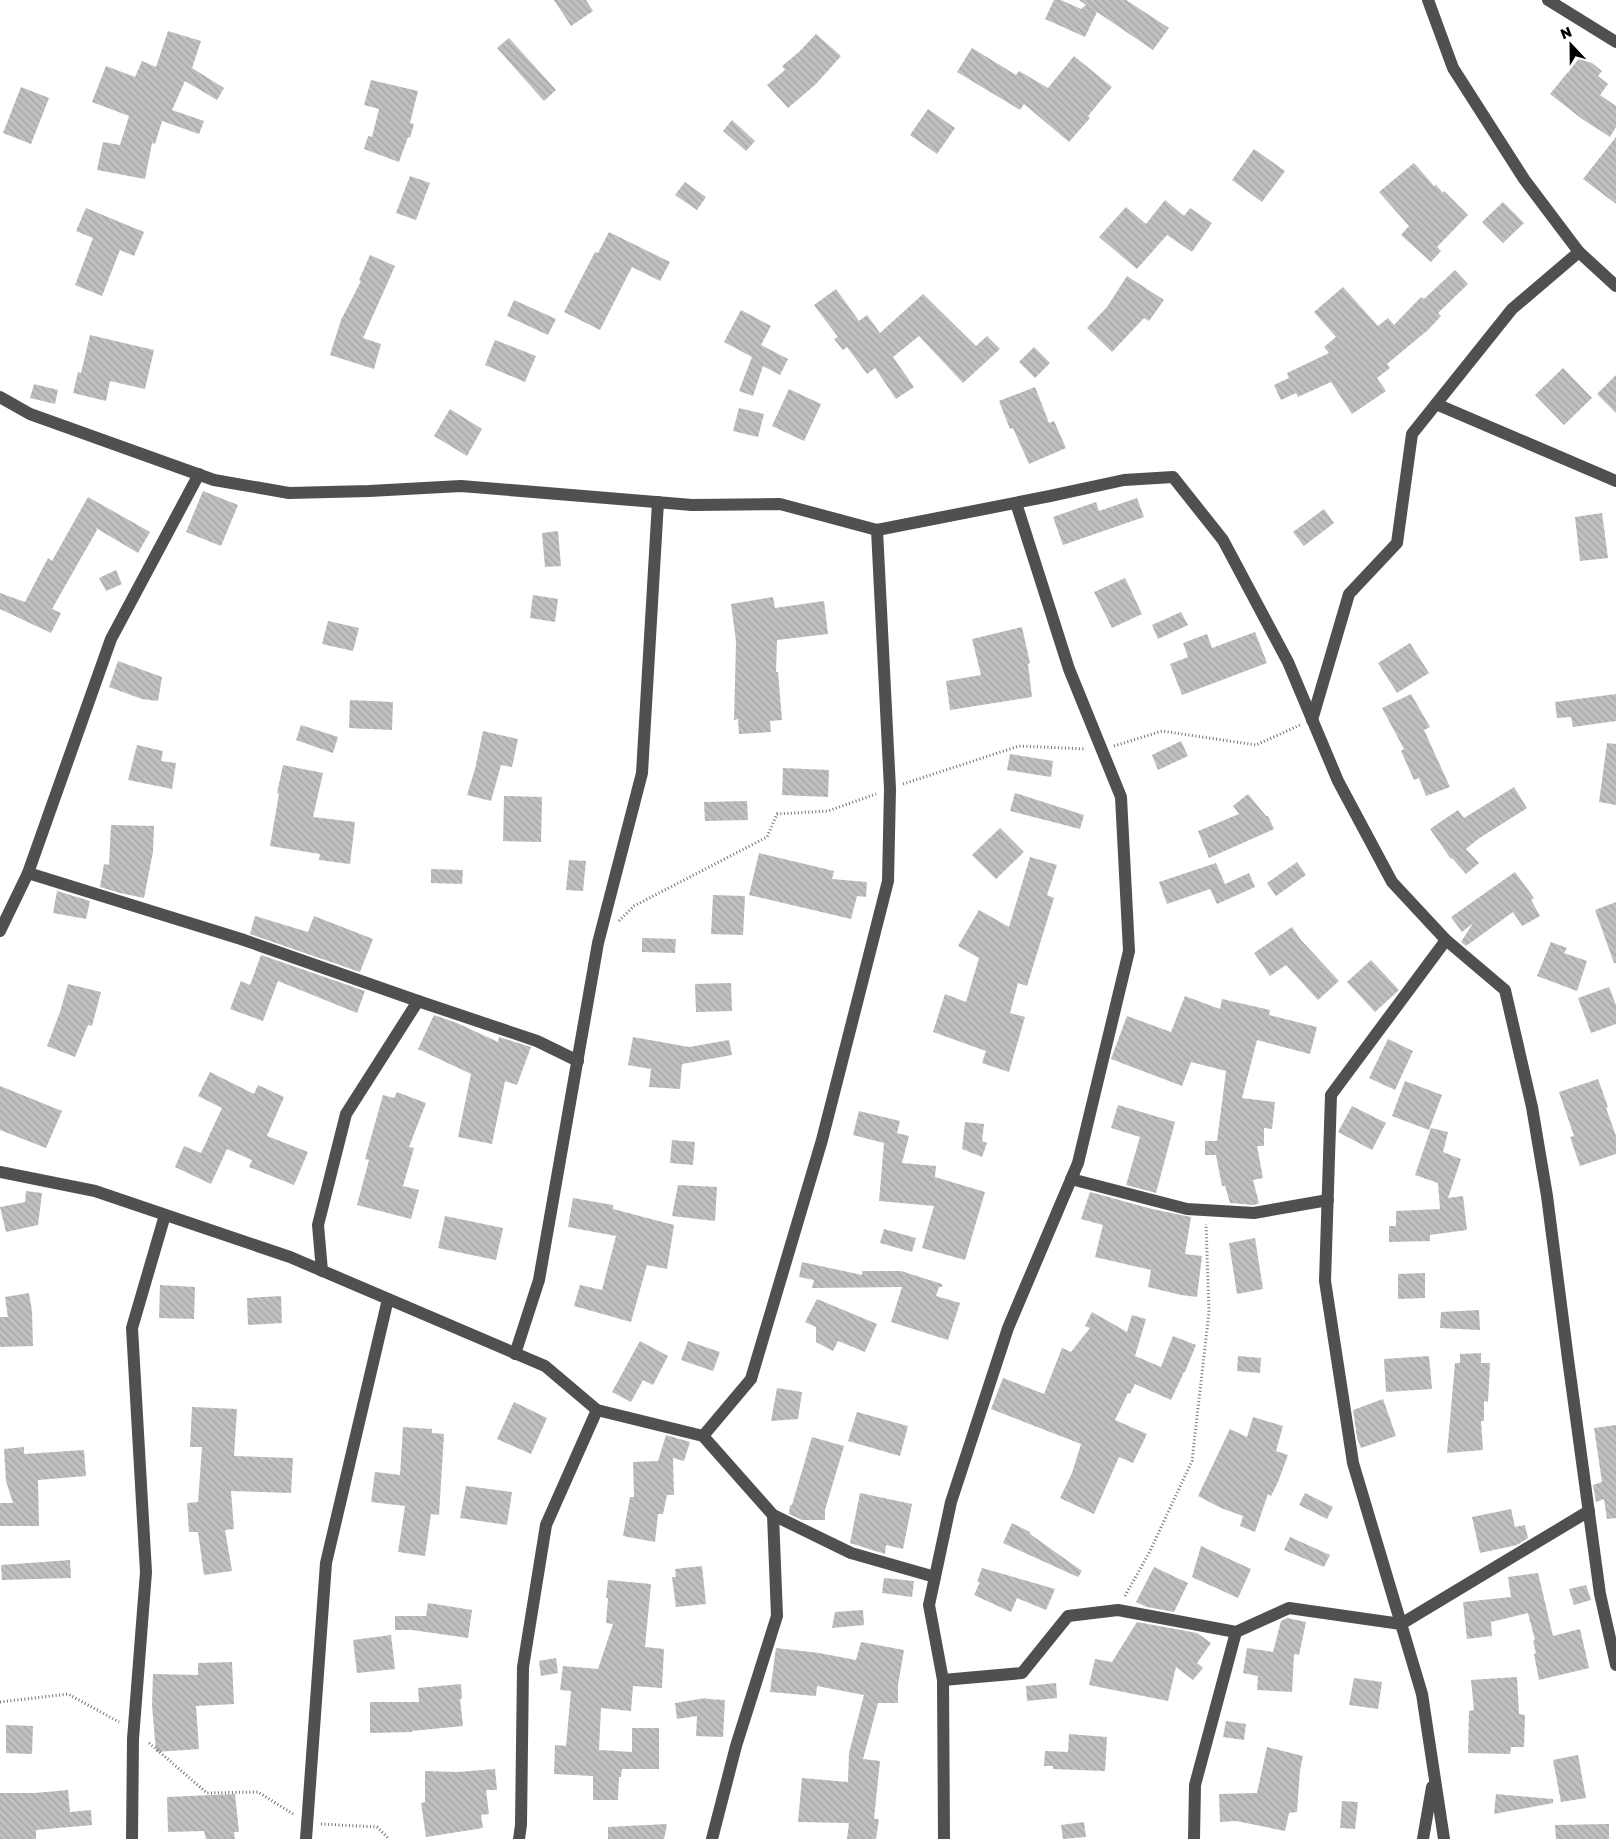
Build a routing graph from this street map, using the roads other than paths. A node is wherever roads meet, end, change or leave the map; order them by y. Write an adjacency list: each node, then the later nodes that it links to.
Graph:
1 (1428, 0): 4 (street)
2 (1548, 0): 3 (street)
3 (1616, 42)
4 (1579, 252): 5 (street); 7 (street)
5 (1616, 286)
6 (0, 397): 8 (street)
7 (1436, 404): 9 (street); 13 (street)
8 (199, 474): 10 (street); 14 (street)
9 (1616, 481)
10 (658, 502): 12 (street); 18 (street)
11 (1016, 503): 12 (street); 13 (street); 20 (street)
12 (877, 530): 27 (street)
13 (1312, 720): 16 (street)
14 (28, 873): 15 (street); 17 (street)
15 (0, 931)
16 (1446, 940): 21 (street); 28 (street)
17 (418, 1001): 18 (street); 23 (street)
18 (578, 1061): 25 (street)
19 (0, 1172): 22 (street)
20 (1071, 1179): 21 (street); 30 (street)
21 (1328, 1200): 31 (street)
22 (165, 1215): 23 (street); 36 (street)
23 (322, 1271): 24 (street)
24 (388, 1299): 25 (street); 37 (street)
25 (515, 1354): 26 (street)
26 (597, 1410): 27 (street); 38 (street)
27 (703, 1436): 29 (street)
28 (1589, 1511): 31 (street); 33 (street)
29 (773, 1515): 30 (street); 39 (street)
30 (935, 1577): 34 (street)
31 (1401, 1624): 32 (street); 35 (street)
32 (1236, 1632): 34 (street); 41 (street)
33 (1616, 1665)
34 (943, 1680): 40 (street)
35 (1434, 1777): 42 (street); 43 (street)
36 (132, 1839)
37 (306, 1839)
38 (519, 1839)
39 (712, 1839)
40 (944, 1839)
41 (1194, 1839)
42 (1423, 1839)
43 (1444, 1839)

